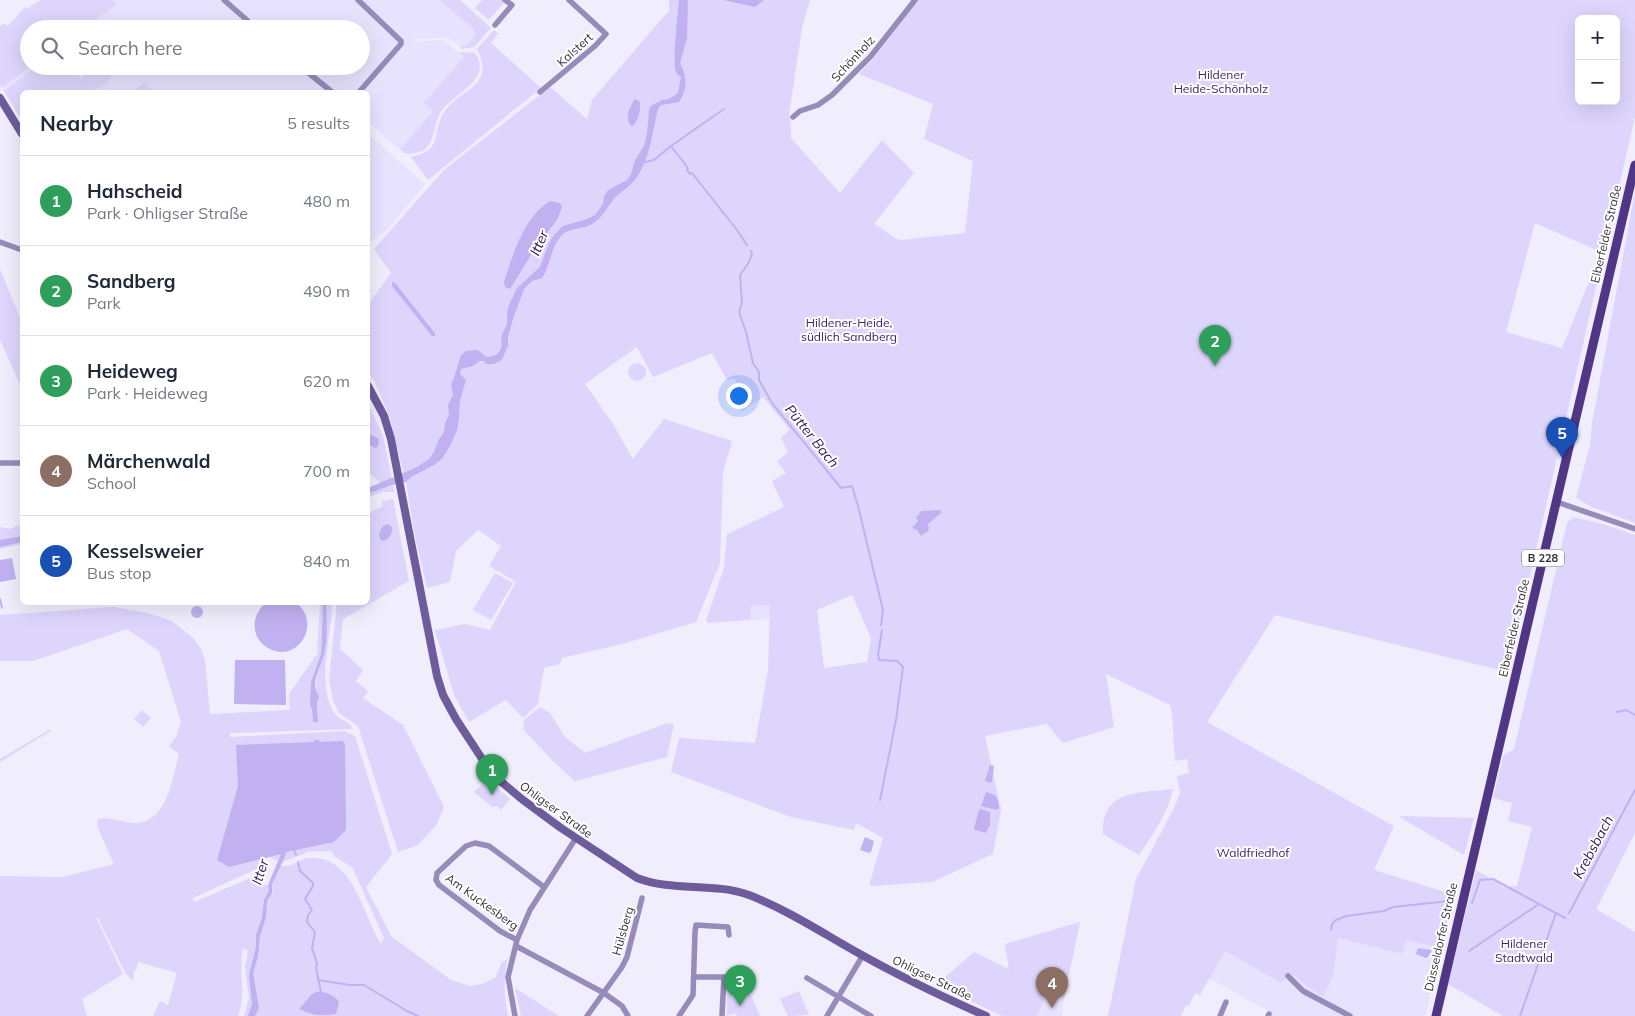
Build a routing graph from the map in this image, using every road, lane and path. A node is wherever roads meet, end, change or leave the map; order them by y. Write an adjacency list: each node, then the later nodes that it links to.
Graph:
1 (224, 0): 6 (street)
2 (358, 0): 10 (street)
3 (505, 0): 7 (street)
4 (569, 0): 11 (street, Kalstert)
5 (915, 0): 13 (street, Schönholz)
6 (247, 20)
7 (495, 25)
8 (311, 75): 9 (street)
9 (330, 90)
10 (361, 90)
11 (540, 92)
12 (0, 98): 14 (main road)
13 (793, 117)
14 (20, 131)
15 (1635, 165): 21 (main road, Elberfelder Straße / B 228)
16 (0, 242): 17 (street)
17 (20, 249)
18 (370, 390): 23 (main road, Ohligser Straße)
19 (0, 463): 20 (street)
20 (20, 463)
21 (1557, 502): 22 (street); 24 (main road, Elberfelder Straße / B 228)
22 (1635, 529)
23 (576, 838): 25 (street); 29 (main road, Ohligser Straße)
24 (1471, 864): 48 (main road, Düsseldorfer Straße / B 228)
25 (544, 887): 28 (street); 28 (street, Am Kuckesberg)
26 (642, 898): 35 (street, Hülsberg)
27 (729, 935): 31 (street)
28 (517, 943): 35 (street, Am Kuckesberg); 39 (street)
29 (863, 956): 36 (street); 45 (main road, Ohligser Straße)
30 (1288, 976): 47 (street)
31 (694, 977): 32 (street); 42 (street)
32 (724, 977): 34 (street); 34 (street)
33 (806, 978): 36 (street)
34 (724, 985): 38 (street)
35 (604, 993): 40 (street, Hülsberg); 41 (street)
36 (838, 996): 43 (street); 44 (street)
37 (1226, 1002): 46 (street)
38 (722, 1015)
39 (514, 1016)
40 (587, 1016)
41 (628, 1016)
42 (680, 1016)
43 (827, 1016)
44 (871, 1016)
45 (986, 1016)
46 (1220, 1016)
47 (1350, 1016)
48 (1436, 1016)

